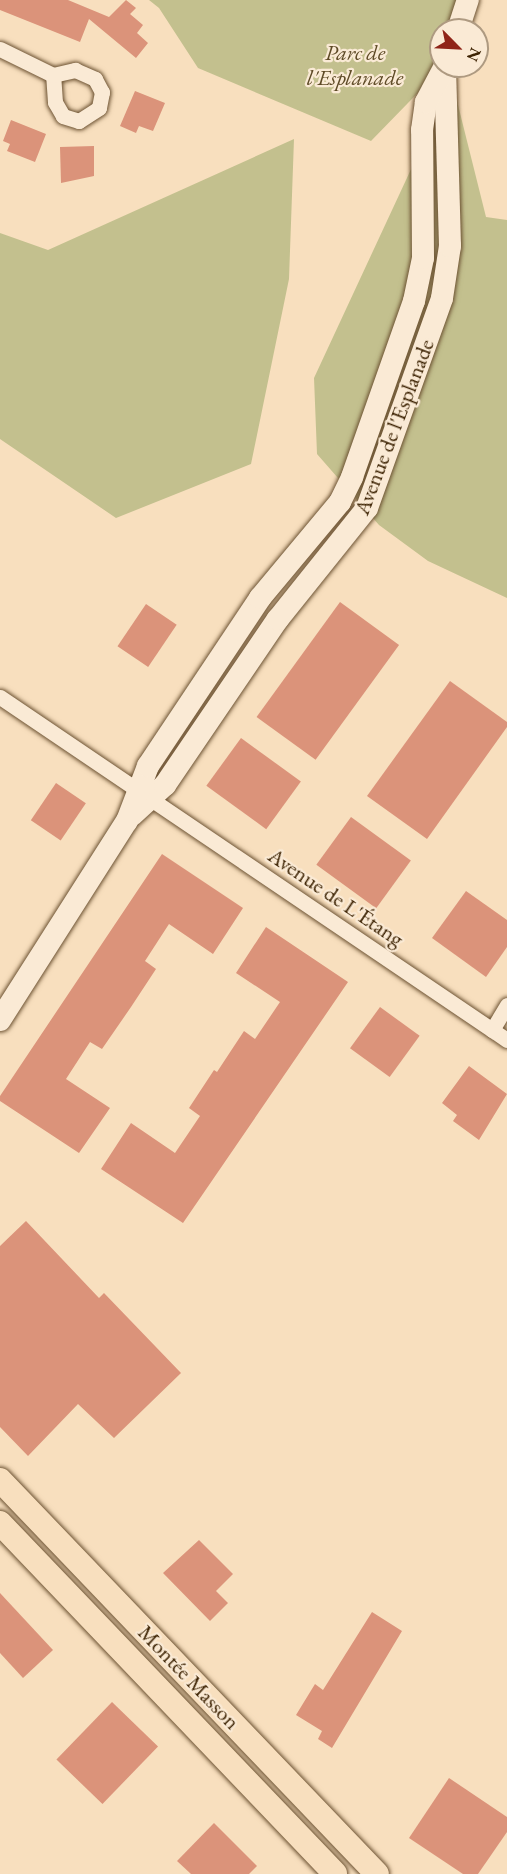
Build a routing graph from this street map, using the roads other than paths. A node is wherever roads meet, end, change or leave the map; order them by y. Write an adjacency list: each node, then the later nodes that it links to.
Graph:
1 (468, 0): 2 (street)
2 (462, 18)
3 (0, 49): 4 (street)
4 (53, 75)
5 (439, 78): 7 (street, Avenue de l'Esplanade)
6 (0, 697): 7 (street, Avenue de L'Étang)
7 (144, 796): 9 (street, Avenue de l'Esplanade); 10 (street, Avenue de L'Étang)
8 (507, 1005): 10 (street)
9 (0, 1020)
10 (492, 1029): 11 (street, Avenue de L'Étang)
11 (507, 1040)
12 (0, 1480): 15 (main road, Montée Masson)
13 (0, 1523): 14 (main road, Montée Masson)
14 (335, 1874)
15 (377, 1874)

